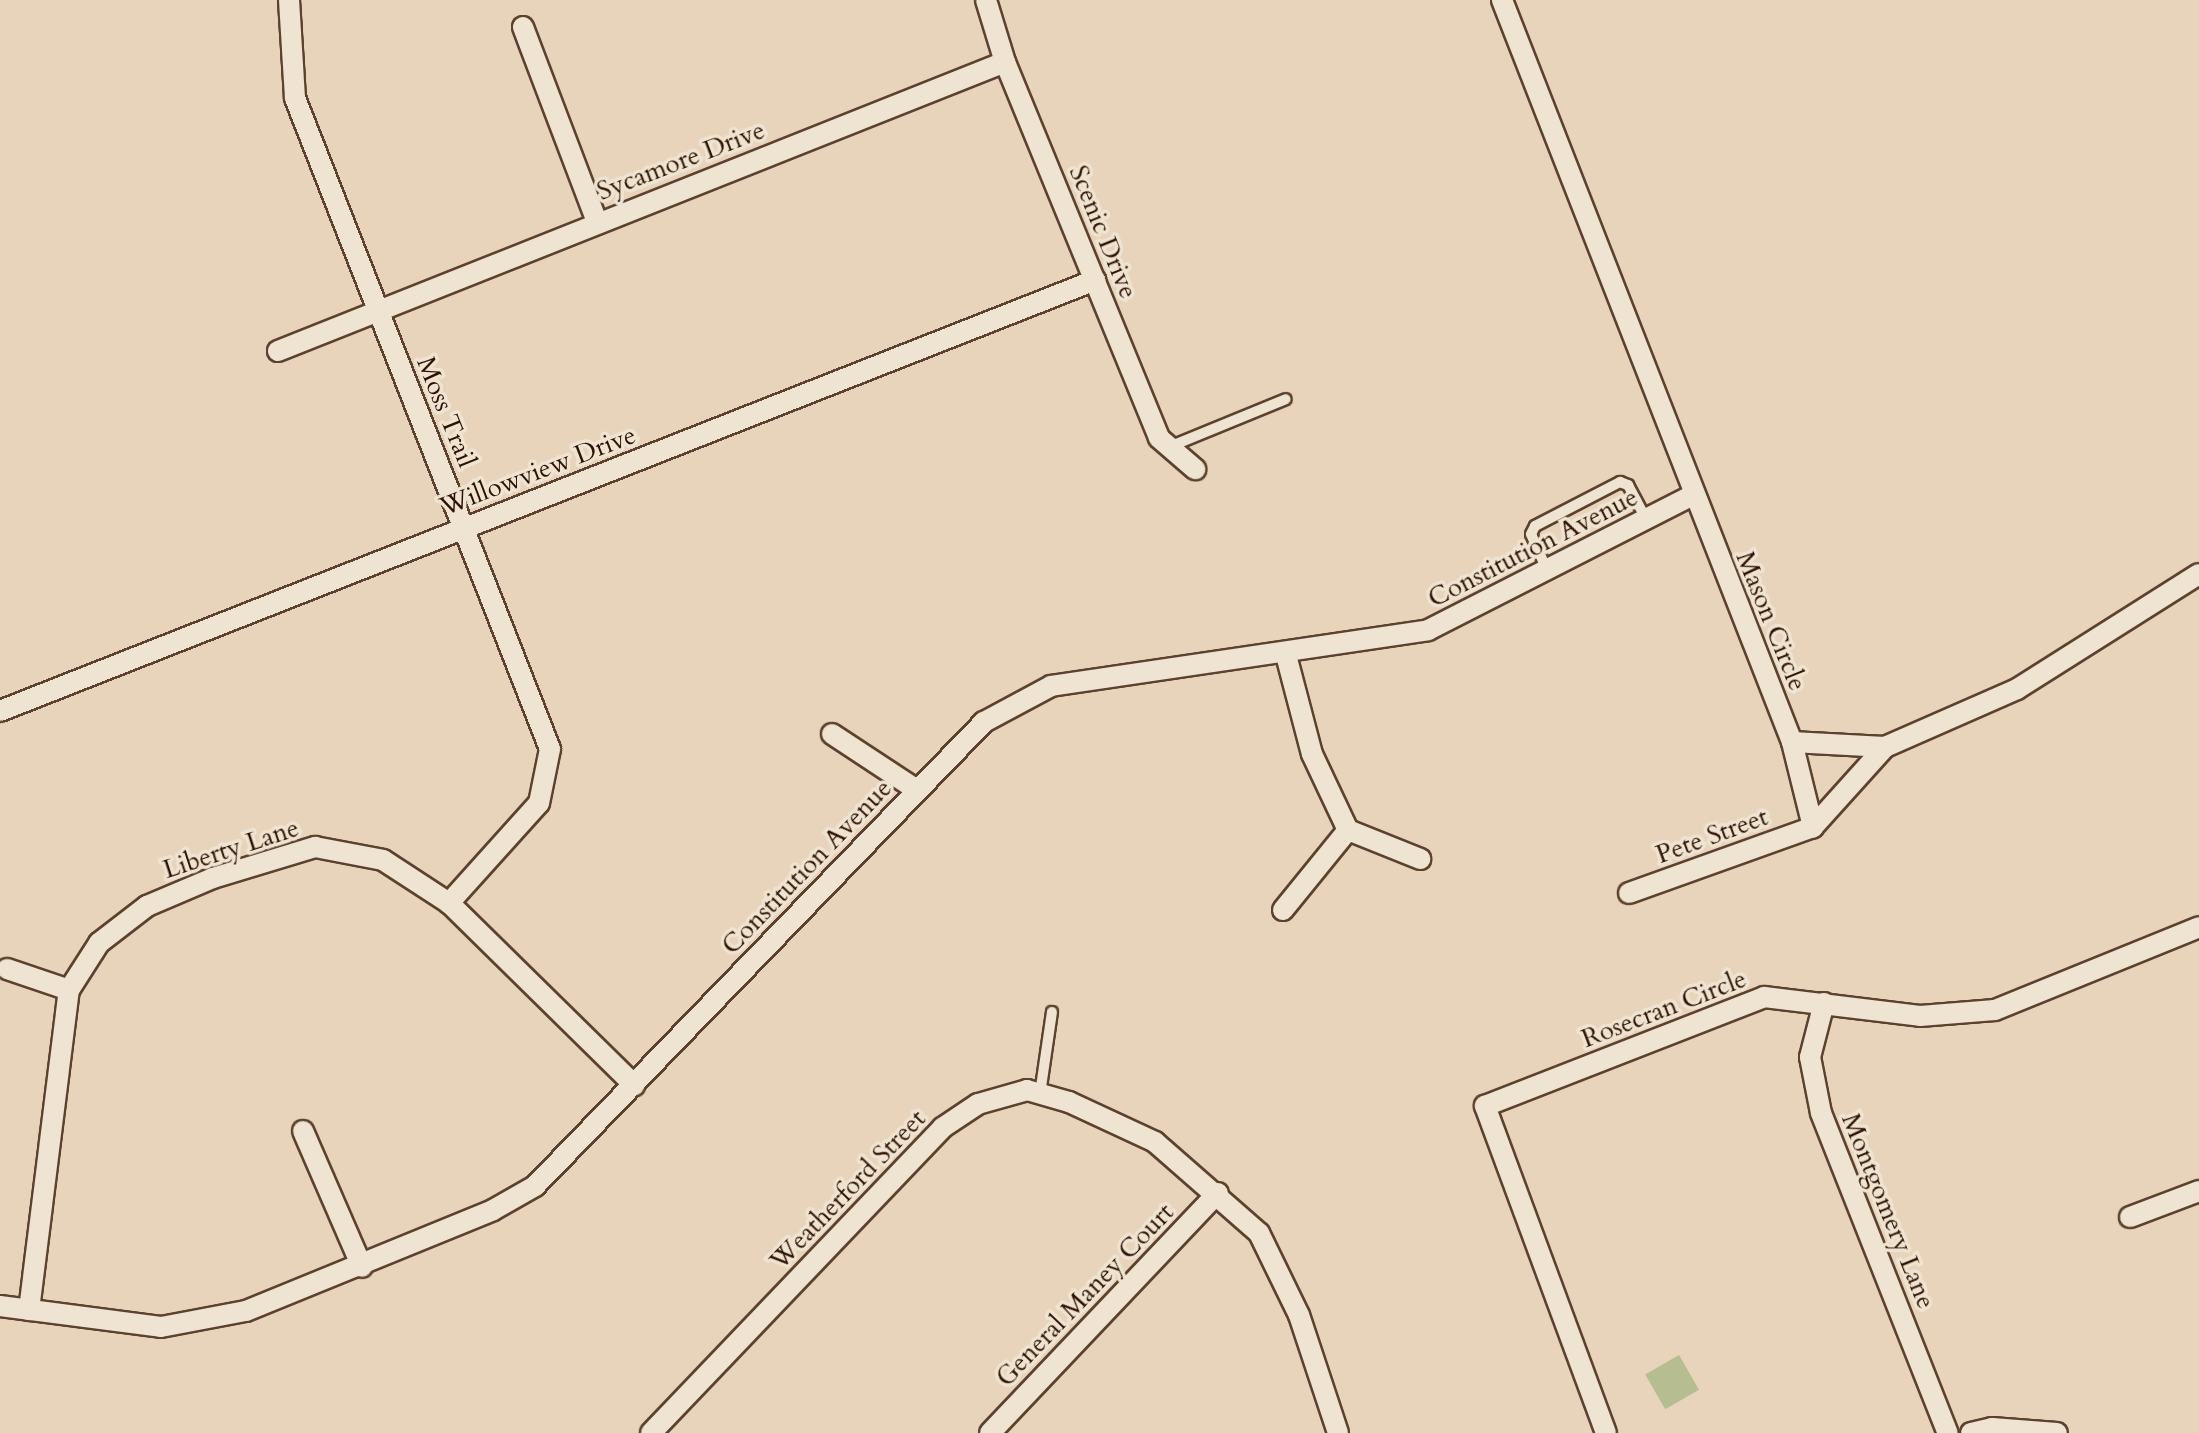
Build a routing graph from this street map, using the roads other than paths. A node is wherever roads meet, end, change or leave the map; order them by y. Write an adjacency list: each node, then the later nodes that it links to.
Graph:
1 (289, 0): 8 (street, Moss Trail)
2 (986, 0): 5 (street, Scenic Drive)
3 (1502, 0): 13 (street, Mason Circle)
4 (523, 27): 6 (street)
5 (1005, 62): 6 (street, Sycamore Drive); 7 (street, Scenic Drive)
6 (597, 222): 8 (street, Sycamore Drive)
7 (1095, 280): 11 (street, Scenic Drive); 15 (street, Willowview Drive)
8 (377, 311): 9 (street, Sycamore Drive); 15 (street, Moss Trail)
9 (278, 351)
10 (1286, 399): 11 (lane)
11 (1169, 447): 12 (street, Scenic Drive)
12 (1195, 469)
13 (1693, 495): 14 (street, Constitution Avenue); 21 (street, Mason Circle)
14 (1646, 519): 16 (street, Constitution Avenue); 16 (lane)
15 (465, 528): 19 (street, Willowview Drive); 28 (street, Moss Trail)
16 (1547, 570): 18 (street, Constitution Avenue)
17 (2199, 574): 22 (street)
18 (1286, 655): 23 (street, Constitution Avenue); 25 (street)
19 (0, 711)
20 (832, 734): 23 (street)
21 (1792, 742): 22 (street); 24 (street, Mason Circle)
22 (1885, 747): 24 (street)
23 (917, 790): 35 (street, Constitution Avenue)
24 (1813, 827): 27 (street, Pete Street)
25 (1348, 830): 26 (street); 29 (street)
26 (1420, 859)
27 (1629, 893)
28 (449, 903): 32 (street, Liberty Lane); 35 (street, Liberty Lane)
29 (1283, 910)
30 (2199, 927): 33 (street, Rosecran Circle)
31 (7, 969): 32 (street)
32 (69, 990): 43 (street, Liberty Lane)
33 (1824, 1003): 47 (street, Rosecran Circle); 48 (street, Montgomery Lane)
34 (1052, 1012): 36 (lane)
35 (634, 1085): 41 (street, Constitution Avenue)
36 (1040, 1094): 39 (street, Weatherford Street); 44 (street, Weatherford Street)
37 (303, 1131): 41 (street)
38 (2199, 1191): 40 (street)
39 (1218, 1193): 45 (street, General Maney Court); 46 (street, Weatherford Street)
40 (2130, 1217)
41 (362, 1267): 43 (street, Constitution Avenue)
42 (0, 1306): 43 (street, Constitution Avenue)
43 (29, 1310)
44 (651, 1433)
45 (990, 1433)
46 (1338, 1433)
47 (1606, 1433)
48 (1948, 1433)
49 (1971, 1433): 50 (street)
50 (2057, 1433)

